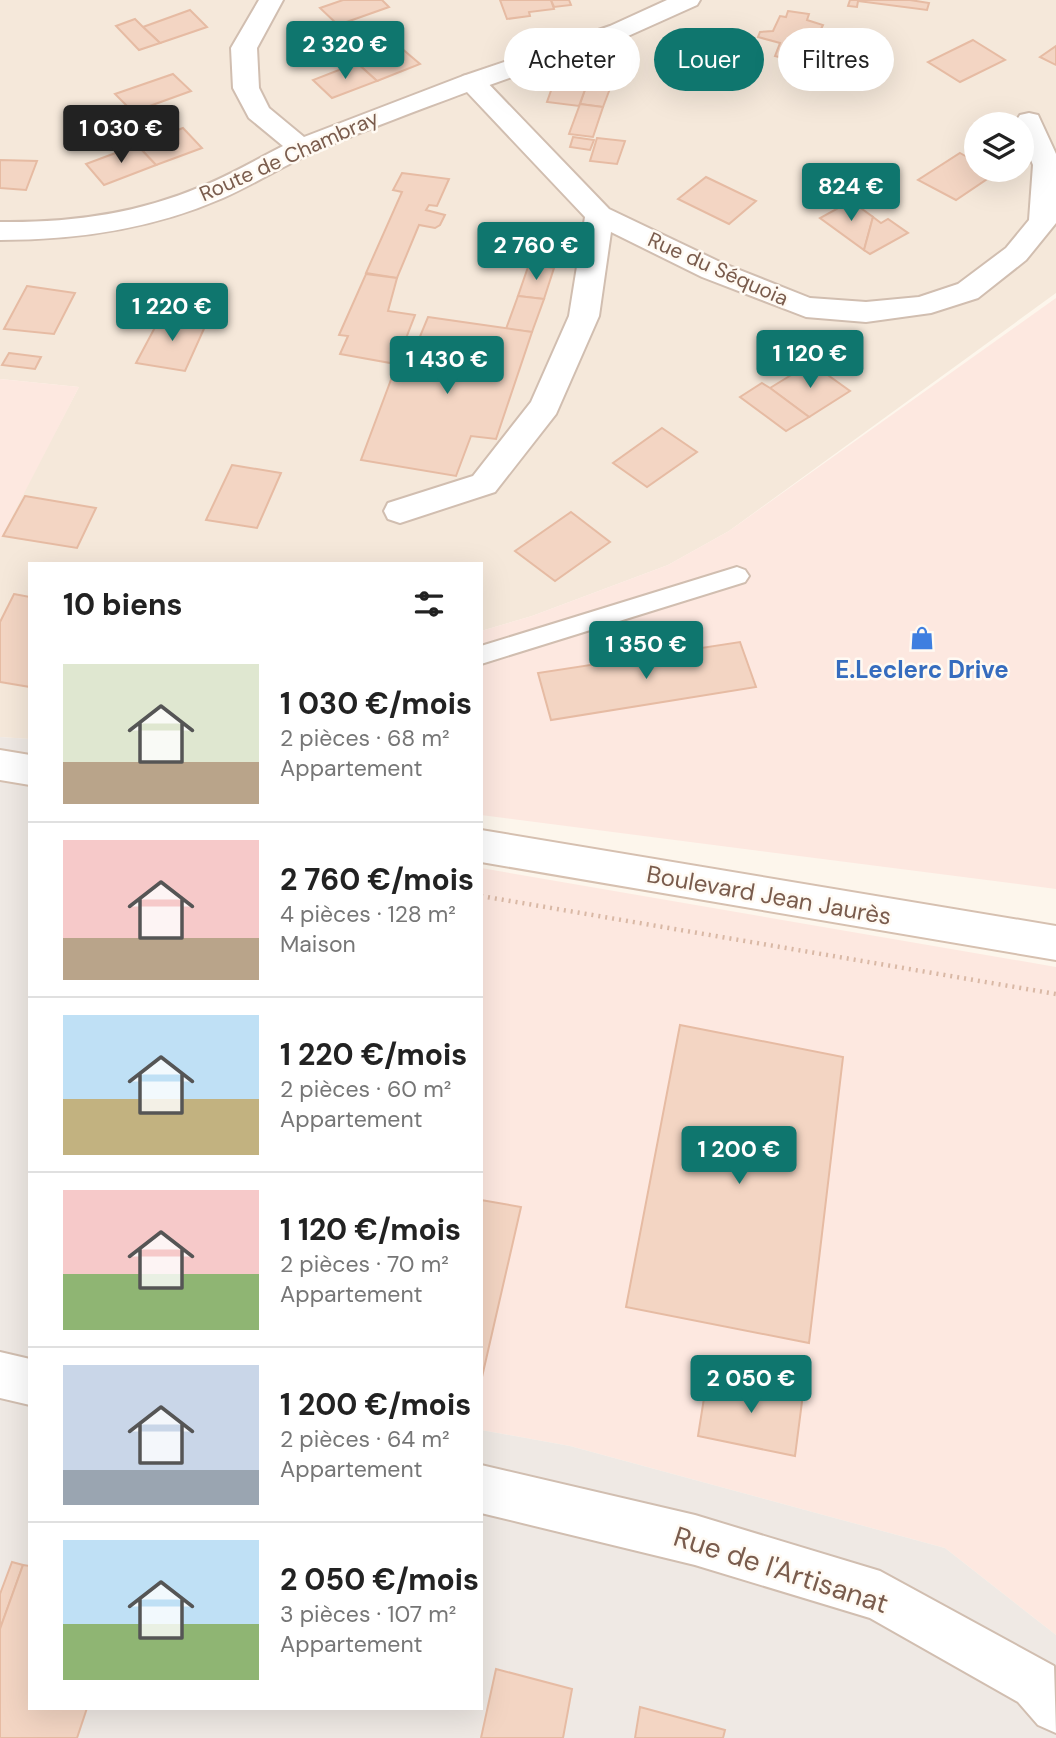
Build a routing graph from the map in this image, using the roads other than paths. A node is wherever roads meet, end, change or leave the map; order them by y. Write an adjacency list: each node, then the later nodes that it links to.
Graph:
1 (271, 0): 5 (street)
2 (688, 0): 3 (street, Route de Chambray)
3 (472, 82): 5 (street, Route de Chambray); 6 (street, Rue du Séquoia)
4 (1034, 133): 6 (street, Rue du Séquoia)
5 (301, 148): 7 (street, Route de Chambray)
6 (598, 215): 8 (street)
7 (0, 231)
8 (400, 511)
9 (737, 576): 10 (lane)
10 (483, 654)
11 (0, 765): 12 (street)
12 (28, 770)
13 (483, 846): 14 (street, Boulevard Jean Jaurès)
14 (1056, 943)
15 (0, 1375): 16 (street)
16 (28, 1382)
17 (483, 1489): 18 (street, Rue de l'Artisanat)
18 (1056, 1707)

